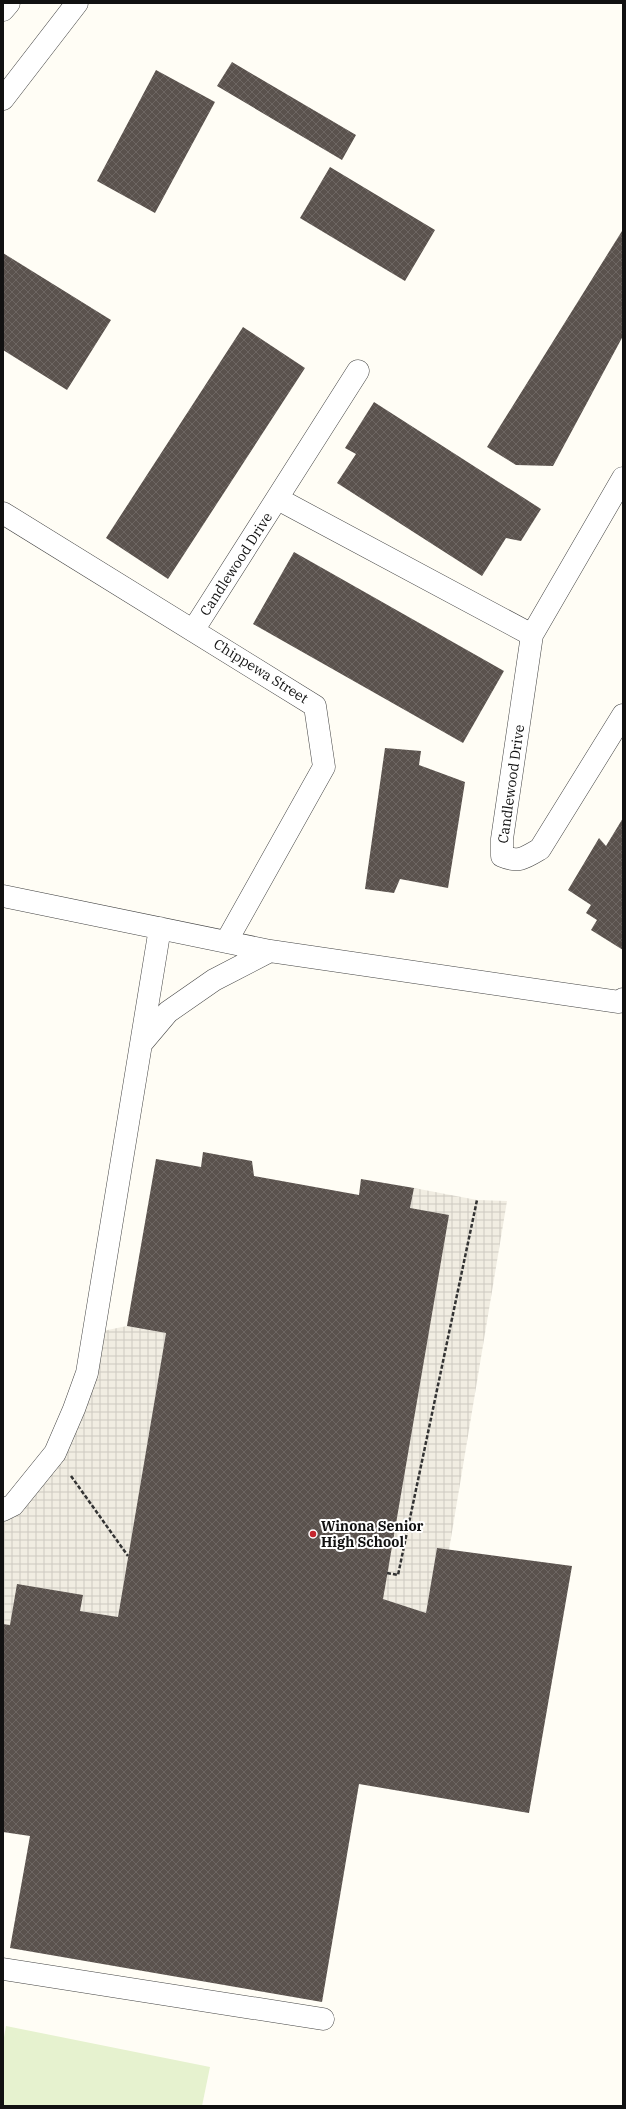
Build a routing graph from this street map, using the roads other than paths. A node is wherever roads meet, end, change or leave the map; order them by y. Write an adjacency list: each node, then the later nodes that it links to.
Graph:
1 (9, 3): 3 (street)
2 (77, 3): 4 (street)
3 (3, 10)
4 (3, 99)
5 (358, 371): 7 (street, Candlewood Drive)
6 (621, 485): 10 (street, Candlewood Drive)
7 (278, 499): 9 (street, Candlewood Drive); 10 (street, Candlewood Drive)
8 (3, 513): 9 (street, Chippewa Street)
9 (194, 629): 14 (street, Chippewa Street)
10 (532, 635): 11 (street, Candlewood Drive)
11 (623, 715)
12 (3, 896): 13 (street)
13 (160, 928): 14 (street); 17 (street)
14 (226, 942): 15 (street)
15 (270, 951): 16 (street); 17 (street)
16 (623, 999)
17 (141, 1044): 18 (street)
18 (3, 1510)
19 (3, 1969): 20 (street)
20 (323, 2019)

